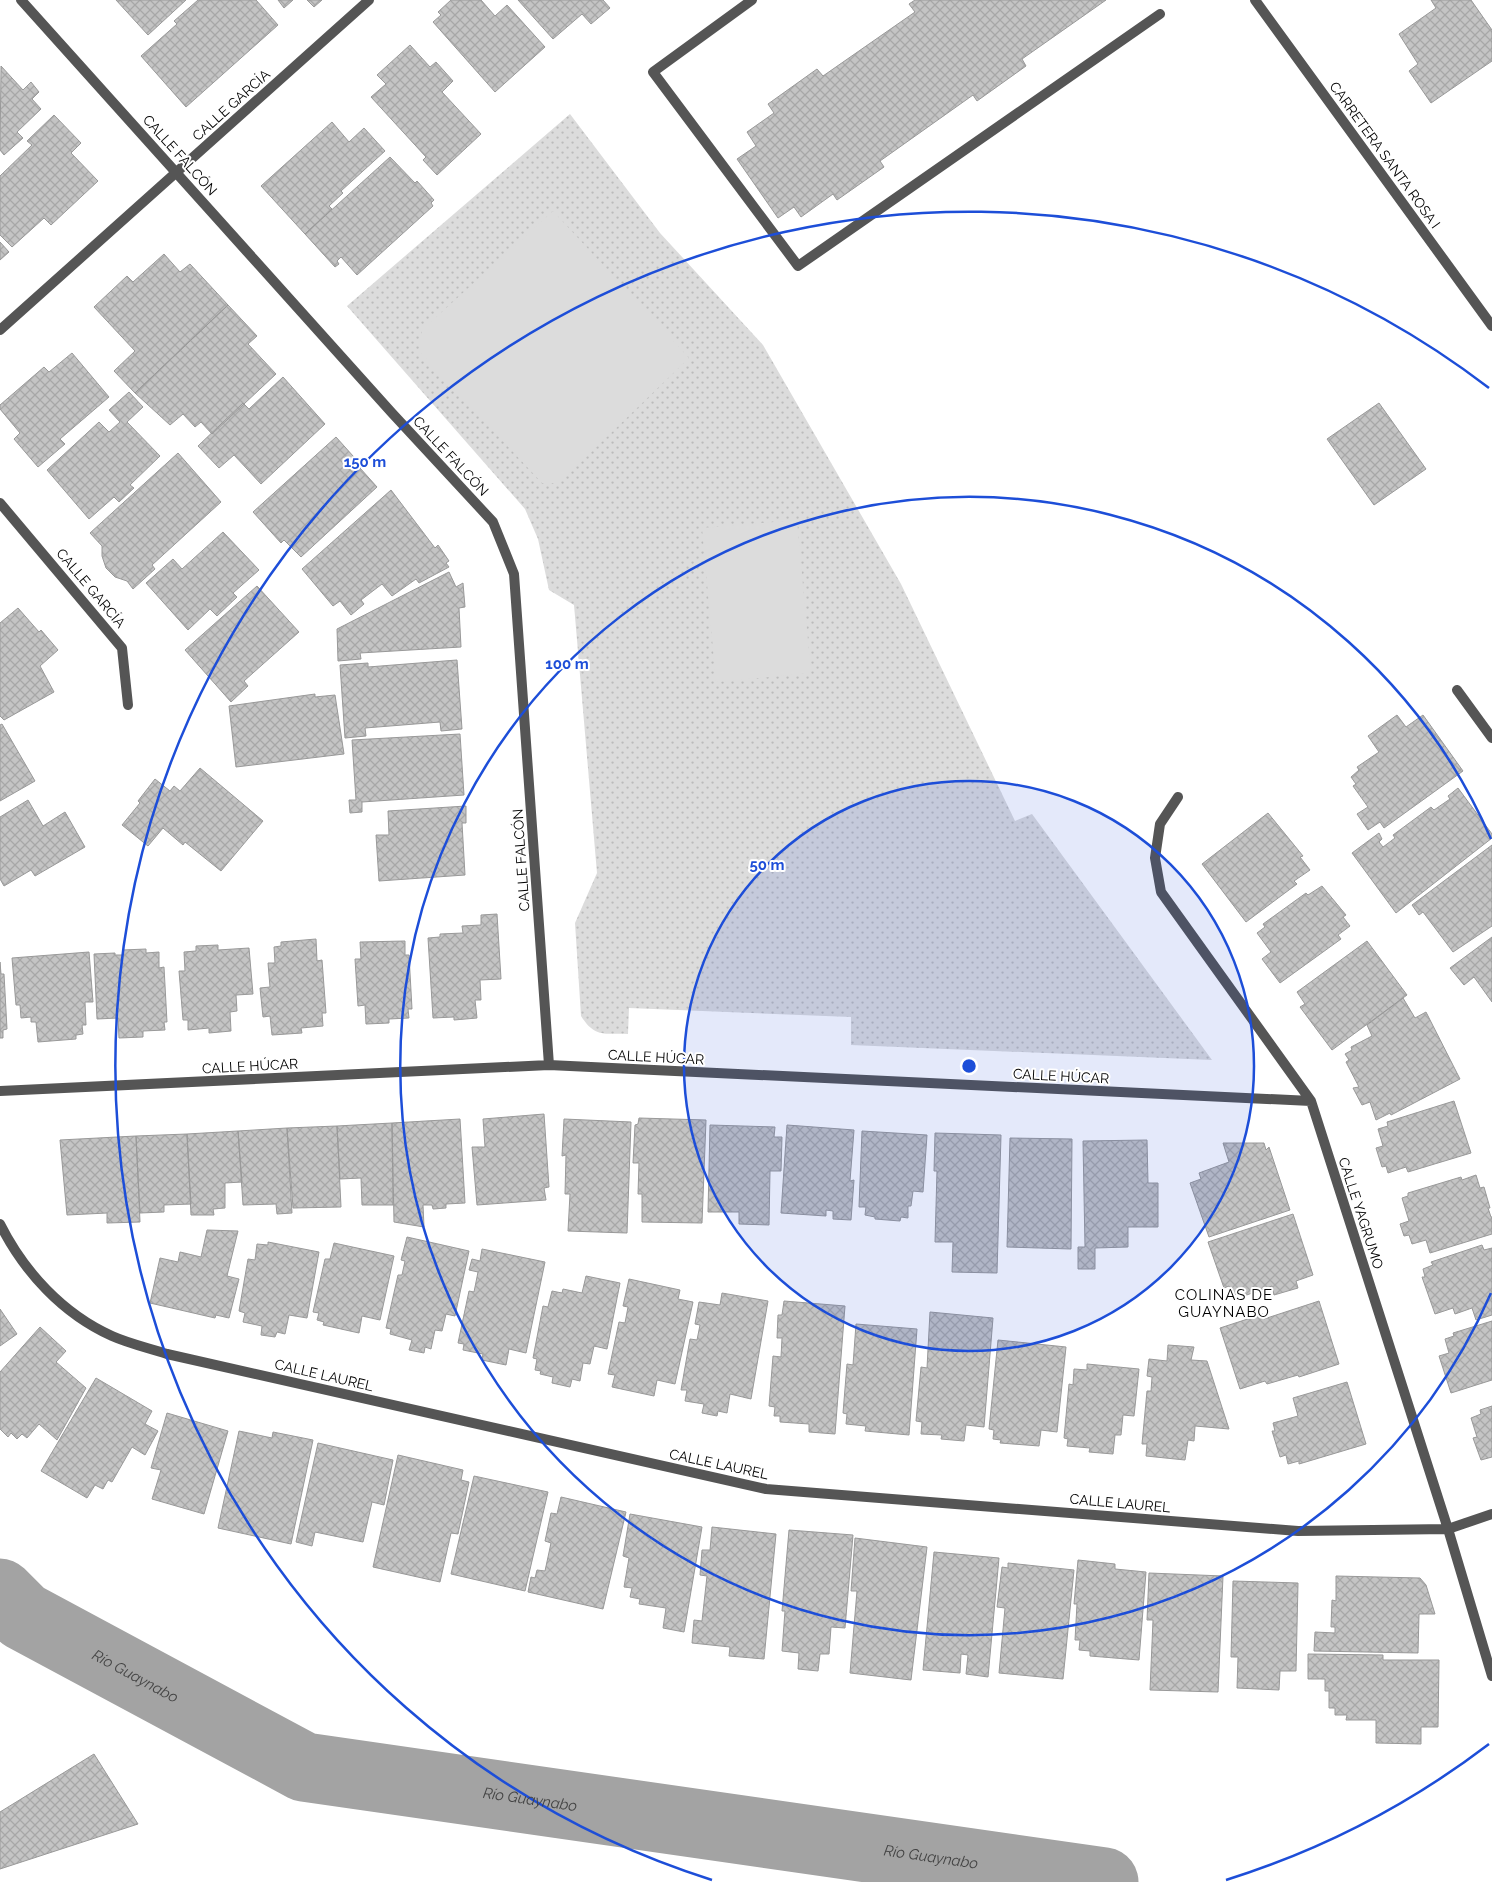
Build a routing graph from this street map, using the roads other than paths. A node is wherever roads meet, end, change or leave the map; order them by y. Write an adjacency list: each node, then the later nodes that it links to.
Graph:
1 (21, 0): 6 (street, CALLE FALCÓN)
2 (369, 0): 6 (street, CALLE GARCÍA)
3 (752, 0): 5 (street)
4 (1255, 0): 7 (street, CARRETERA SANTA ROSA I)
5 (1160, 14)
6 (177, 172): 8 (street, CALLE GARCÍA); 14 (street, CALLE FALCÓN)
7 (1492, 326)
8 (0, 330)
9 (0, 503): 11 (street, CALLE GARCÍA)
10 (1457, 690): 12 (street)
11 (128, 705)
12 (1492, 738)
13 (1178, 797): 16 (street, CALLE YAGRUMO)
14 (549, 1065): 15 (street, CALLE HÚCAR); 16 (street, CALLE HÚCAR)
15 (0, 1092)
16 (1311, 1101): 19 (street, CALLE YAGRUMO)
17 (0, 1224): 19 (street, CALLE LAUREL)
18 (1492, 1514): 19 (street, CALLE LAUREL)
19 (1448, 1529): 20 (street, CALLE YAGRUMO)
20 (1492, 1676)

